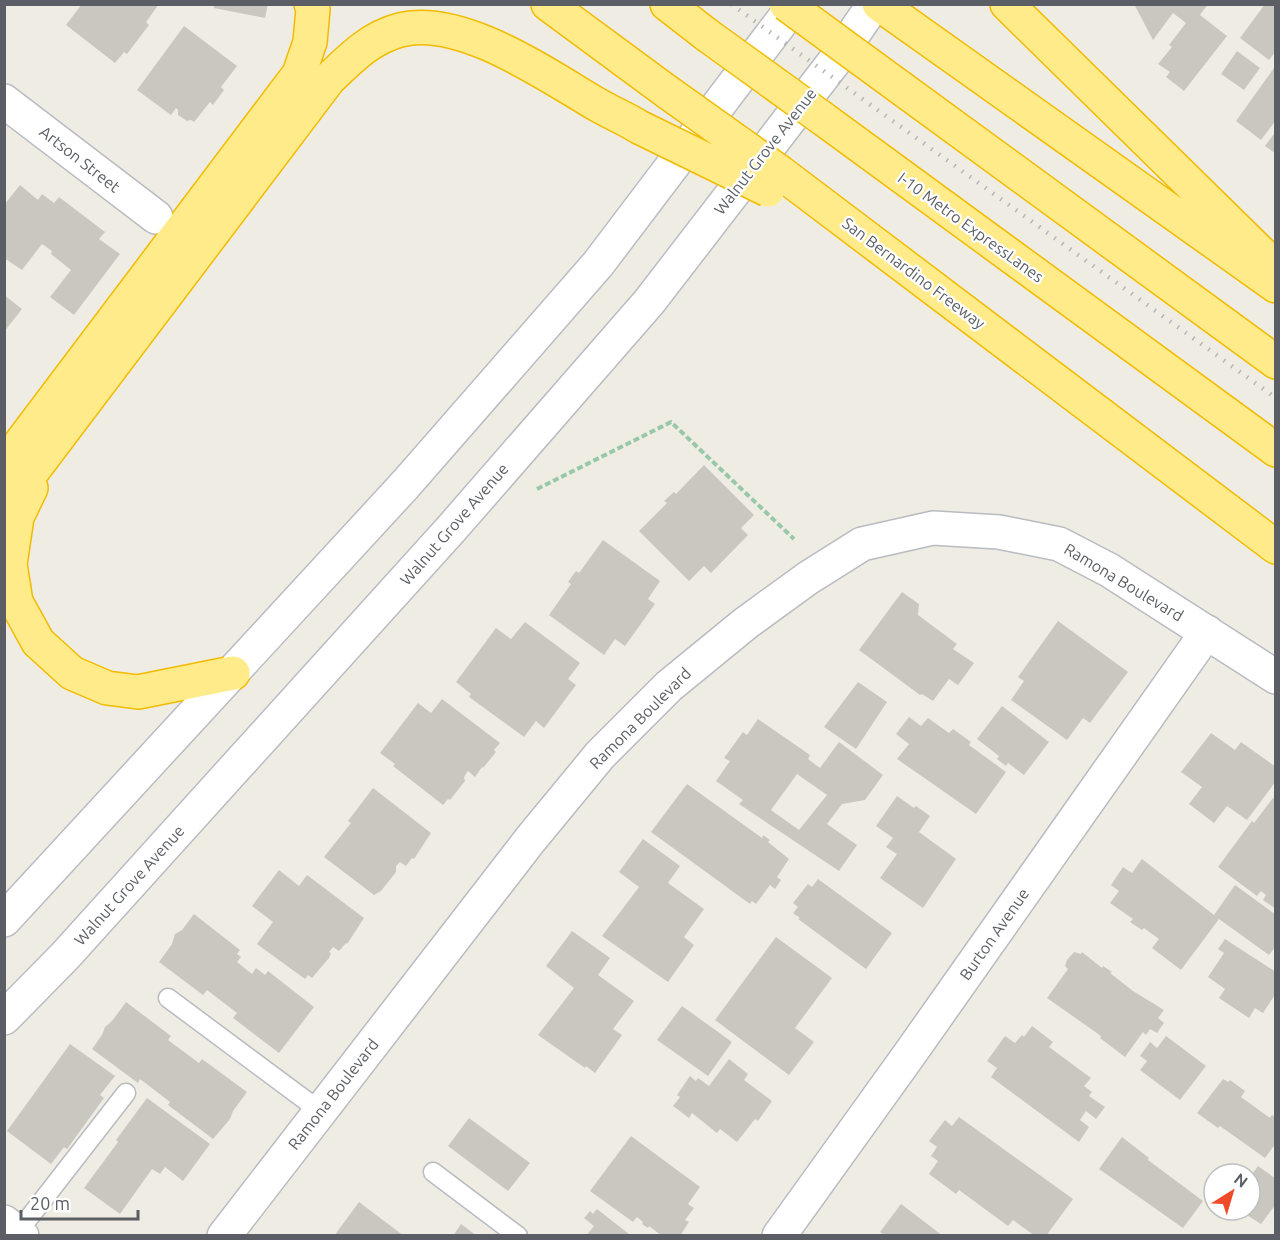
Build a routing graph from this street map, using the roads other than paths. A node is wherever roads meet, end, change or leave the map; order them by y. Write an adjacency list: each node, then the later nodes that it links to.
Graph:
1 (311, 4): 16 (highway)
2 (548, 4): 9 (highway, bridge)
3 (667, 4): 14 (highway, I-10 Metro ExpressLanes, bridge)
4 (786, 4): 13 (highway, bridge)
5 (795, 4): 21 (main road)
6 (1007, 4): 11 (highway)
7 (883, 9): 12 (highway); 25 (main road, Walnut Grove Avenue)
8 (4, 101): 10 (main road, Artson Street)
9 (774, 181): 15 (highway, bridge); 18 (highway, San Bernardino Freeway)
10 (156, 217)
11 (1275, 267)
12 (1275, 286)
13 (1275, 362)
14 (1275, 450)
15 (47, 453): 17 (highway); 19 (highway)
16 (4, 465)
17 (4, 509)
18 (1275, 548)
19 (8, 568): 21 (highway)
20 (1207, 632): 22 (main road, Ramona Boulevard); 27 (main road, Ramona Boulevard); 30 (main road, Burton Avenue)
21 (233, 673): 23 (main road)
22 (1275, 677)
23 (4, 920)
24 (168, 998): 27 (lane)
25 (4, 1018)
26 (126, 1093): 29 (lane)
27 (320, 1111): 31 (main road, Ramona Boulevard)
28 (433, 1172): 32 (lane)
29 (15, 1230)
30 (788, 1232)
31 (224, 1236)
32 (518, 1236)

